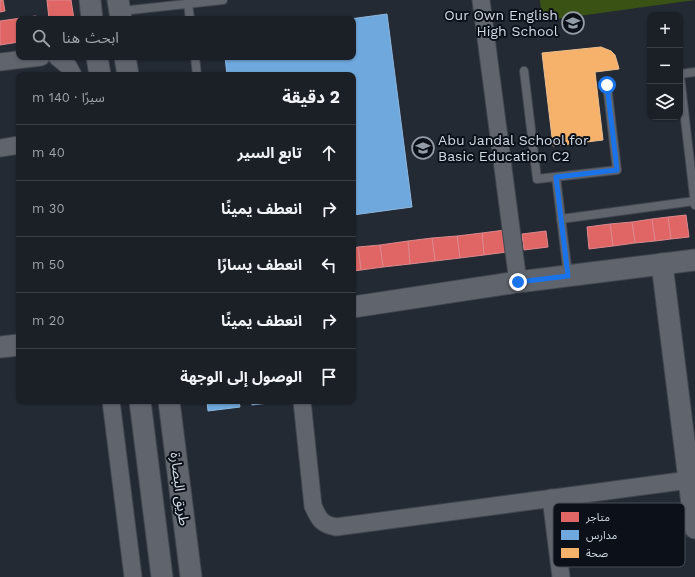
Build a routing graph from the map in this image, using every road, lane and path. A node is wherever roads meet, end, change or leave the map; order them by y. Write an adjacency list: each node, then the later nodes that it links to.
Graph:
1 (90, 0): 6 (street)
2 (223, 0): 4 (lane)
3 (481, 0): 32 (street)
4 (188, 4): 5 (lane); 7 (lane)
5 (120, 10)
6 (92, 16)
7 (190, 16)
8 (16, 60): 13 (street)
9 (61, 60): 14 (street)
10 (98, 60): 15 (street)
11 (126, 60): 16 (street)
12 (194, 60): 17 (lane)
13 (0, 62)
14 (71, 72)
15 (100, 72)
16 (128, 72)
17 (196, 72)
18 (524, 72): 25 (lane)
19 (695, 72): 20 (lane)
20 (683, 74)
21 (681, 84): 26 (lane)
22 (607, 85): 25 (lane)
23 (16, 145): 24 (street)
24 (0, 148)
25 (556, 177): 28 (lane)
26 (695, 201): 27 (lane); 28 (lane)
27 (695, 206)
28 (561, 219): 31 (lane)
29 (695, 260): 30 (street)
30 (662, 264): 31 (street); 40 (street)
31 (568, 276): 32 (street)
32 (518, 282): 33 (street)
33 (356, 307)
34 (16, 345): 35 (street)
35 (0, 347)
36 (111, 404): 45 (street)
37 (140, 404): 46 (street, طريق البصارة)
38 (169, 404): 47 (street, طريق البصارة)
39 (302, 404): 41 (street)
40 (689, 480): 41 (street); 43 (street)
41 (551, 498): 42 (street)
42 (553, 514)
43 (695, 528)
44 (560, 567): 48 (street)
45 (133, 577)
46 (162, 577)
47 (191, 577)
48 (561, 577)

